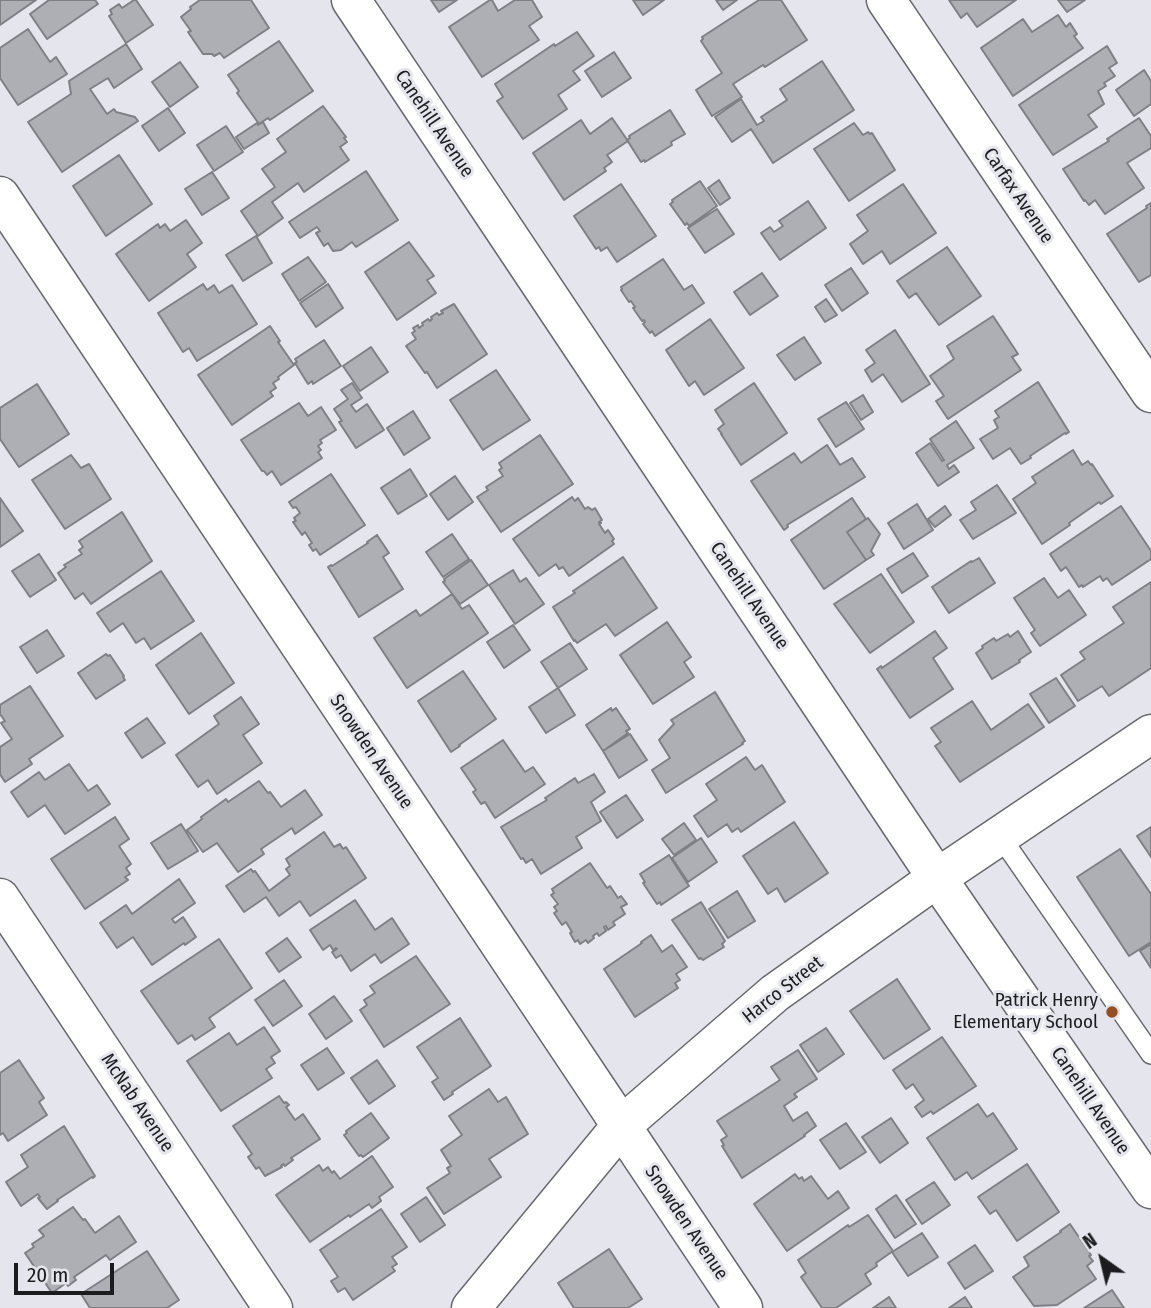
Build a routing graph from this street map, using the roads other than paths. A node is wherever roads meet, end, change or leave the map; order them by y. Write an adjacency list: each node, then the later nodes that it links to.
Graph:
1 (351, 0): 7 (street, Canehill Avenue)
2 (886, 0): 4 (street, Carfax Avenue)
3 (0, 196): 10 (street, Snowden Avenue)
4 (1151, 393)
5 (1151, 734): 6 (street, Harco Street)
6 (1000, 836): 7 (street, Harco Street); 9 (lane)
7 (937, 878): 10 (street, Harco Street); 11 (street, Canehill Avenue)
8 (0, 898): 12 (street, McNab Avenue)
9 (1151, 1054)
10 (621, 1125): 13 (street, Harco Street); 14 (street, Snowden Avenue)
11 (1145, 1167)
12 (273, 1308)
13 (471, 1308)
14 (743, 1308)

